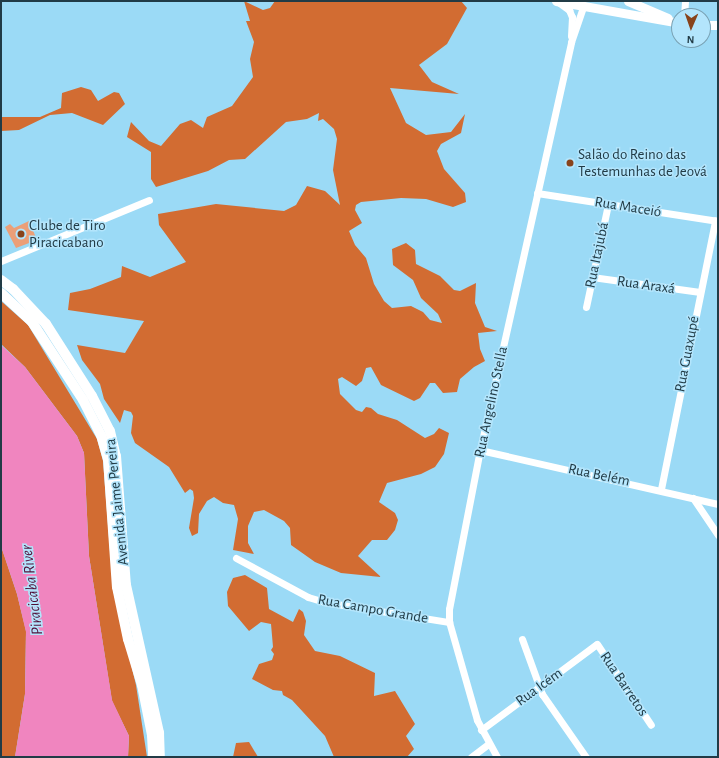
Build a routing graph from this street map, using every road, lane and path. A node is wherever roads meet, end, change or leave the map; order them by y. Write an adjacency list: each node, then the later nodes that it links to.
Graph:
1 (557, 1): 3 (street); 6 (street)
2 (628, 1): 4 (street)
3 (585, 3): 5 (street); 6 (street)
4 (671, 20)
5 (671, 21)
6 (571, 42): 7 (street, Rua Angelino Stella)
7 (538, 193): 9 (street, Rua Maceió); 17 (street, Rua Angelino Stella)
8 (149, 200): 11 (street)
9 (608, 204): 10 (street, Rua Maceió); 12 (street, Rua Itajubá)
10 (717, 221): 14 (street, Rua Guaxupé)
11 (1, 261)
12 (592, 277): 14 (street, Rua Araxá); 16 (street, Rua Itajubá)
13 (1, 280): 31 (main road, Avenida Jaime Pereira)
14 (700, 292): 18 (street, Rua Guaxupé)
15 (1, 293): 30 (main road, Avenida Jaime Pereira)
16 (586, 307)
17 (480, 450): 18 (street, Rua Belém); 23 (street, Rua Angelino Stella)
18 (661, 489): 19 (street, Rua Belém)
19 (693, 498): 20 (street, Rua Belém); 21 (street)
20 (718, 504)
21 (718, 535)
22 (236, 558): 23 (street, Rua Campo Grande)
23 (449, 622): 28 (street, Rua Angelino Stella)
24 (522, 639): 26 (street)
25 (597, 644): 26 (street, Rua Icém); 27 (street, Rua Barretos)
26 (540, 686): 28 (street, Rua Icém); 34 (street)
27 (651, 725)
28 (481, 730): 29 (street, Rua Angelino Stella)
29 (488, 744): 32 (street); 33 (street, Rua Angelino Stella)
30 (153, 757)
31 (160, 757)
32 (471, 757)
33 (497, 757)
34 (586, 757)

